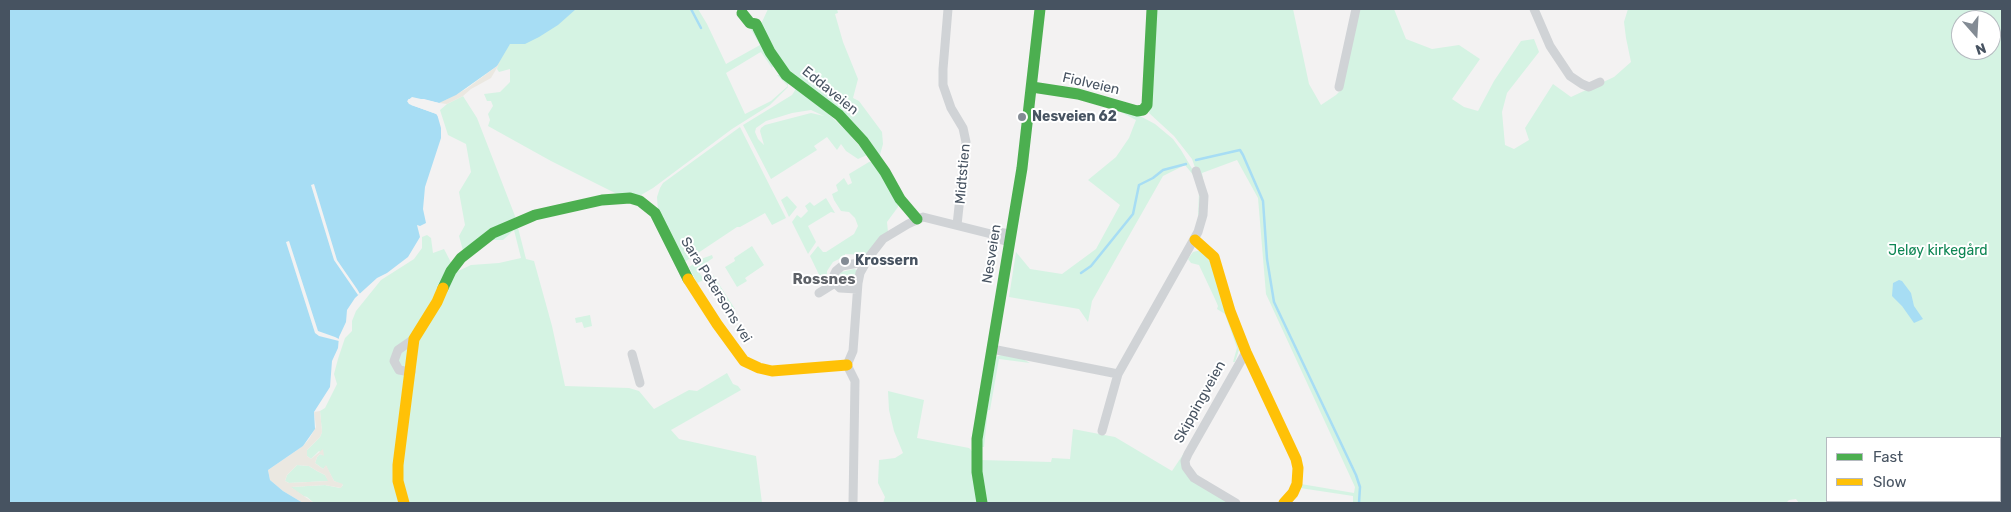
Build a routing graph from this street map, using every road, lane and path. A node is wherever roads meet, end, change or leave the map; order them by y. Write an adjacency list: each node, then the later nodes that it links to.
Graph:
1 (948, 9): 12 (street, Midtstien)
2 (1040, 9): 8 (street, Nesveien)
3 (1152, 9): 8 (street, Fiolveien)
4 (1356, 9): 9 (street)
5 (1534, 9): 7 (street)
6 (742, 14): 11 (street, Eddaveien)
7 (1600, 82)
8 (1032, 87): 13 (street, Nesveien)
9 (1339, 88)
10 (1196, 171): 14 (street)
11 (917, 219): 12 (street); 15 (street)
12 (957, 225): 13 (street)
13 (1009, 238): 20 (street, Nesveien)
14 (1195, 240): 21 (street); 25 (street)
15 (864, 265): 16 (street); 17 (street)
16 (835, 283): 17 (street); 18 (street)
17 (857, 289): 23 (street)
18 (819, 293)
19 (414, 339): 23 (street, Sara Petersons vei); 24 (street, Sara Petersons vei); 24 (street)
20 (992, 349): 25 (street); 30 (street, Nesveien)
21 (1246, 352): 31 (street, Skippingveien); 32 (street)
22 (632, 354): 26 (street)
23 (847, 365): 29 (street)
24 (411, 372): 28 (street, Sara Petersons vei)
25 (1118, 374): 27 (street)
26 (640, 383)
27 (1102, 431)
28 (404, 503)
29 (853, 503)
30 (982, 503)
31 (1236, 503)
32 (1284, 503)

